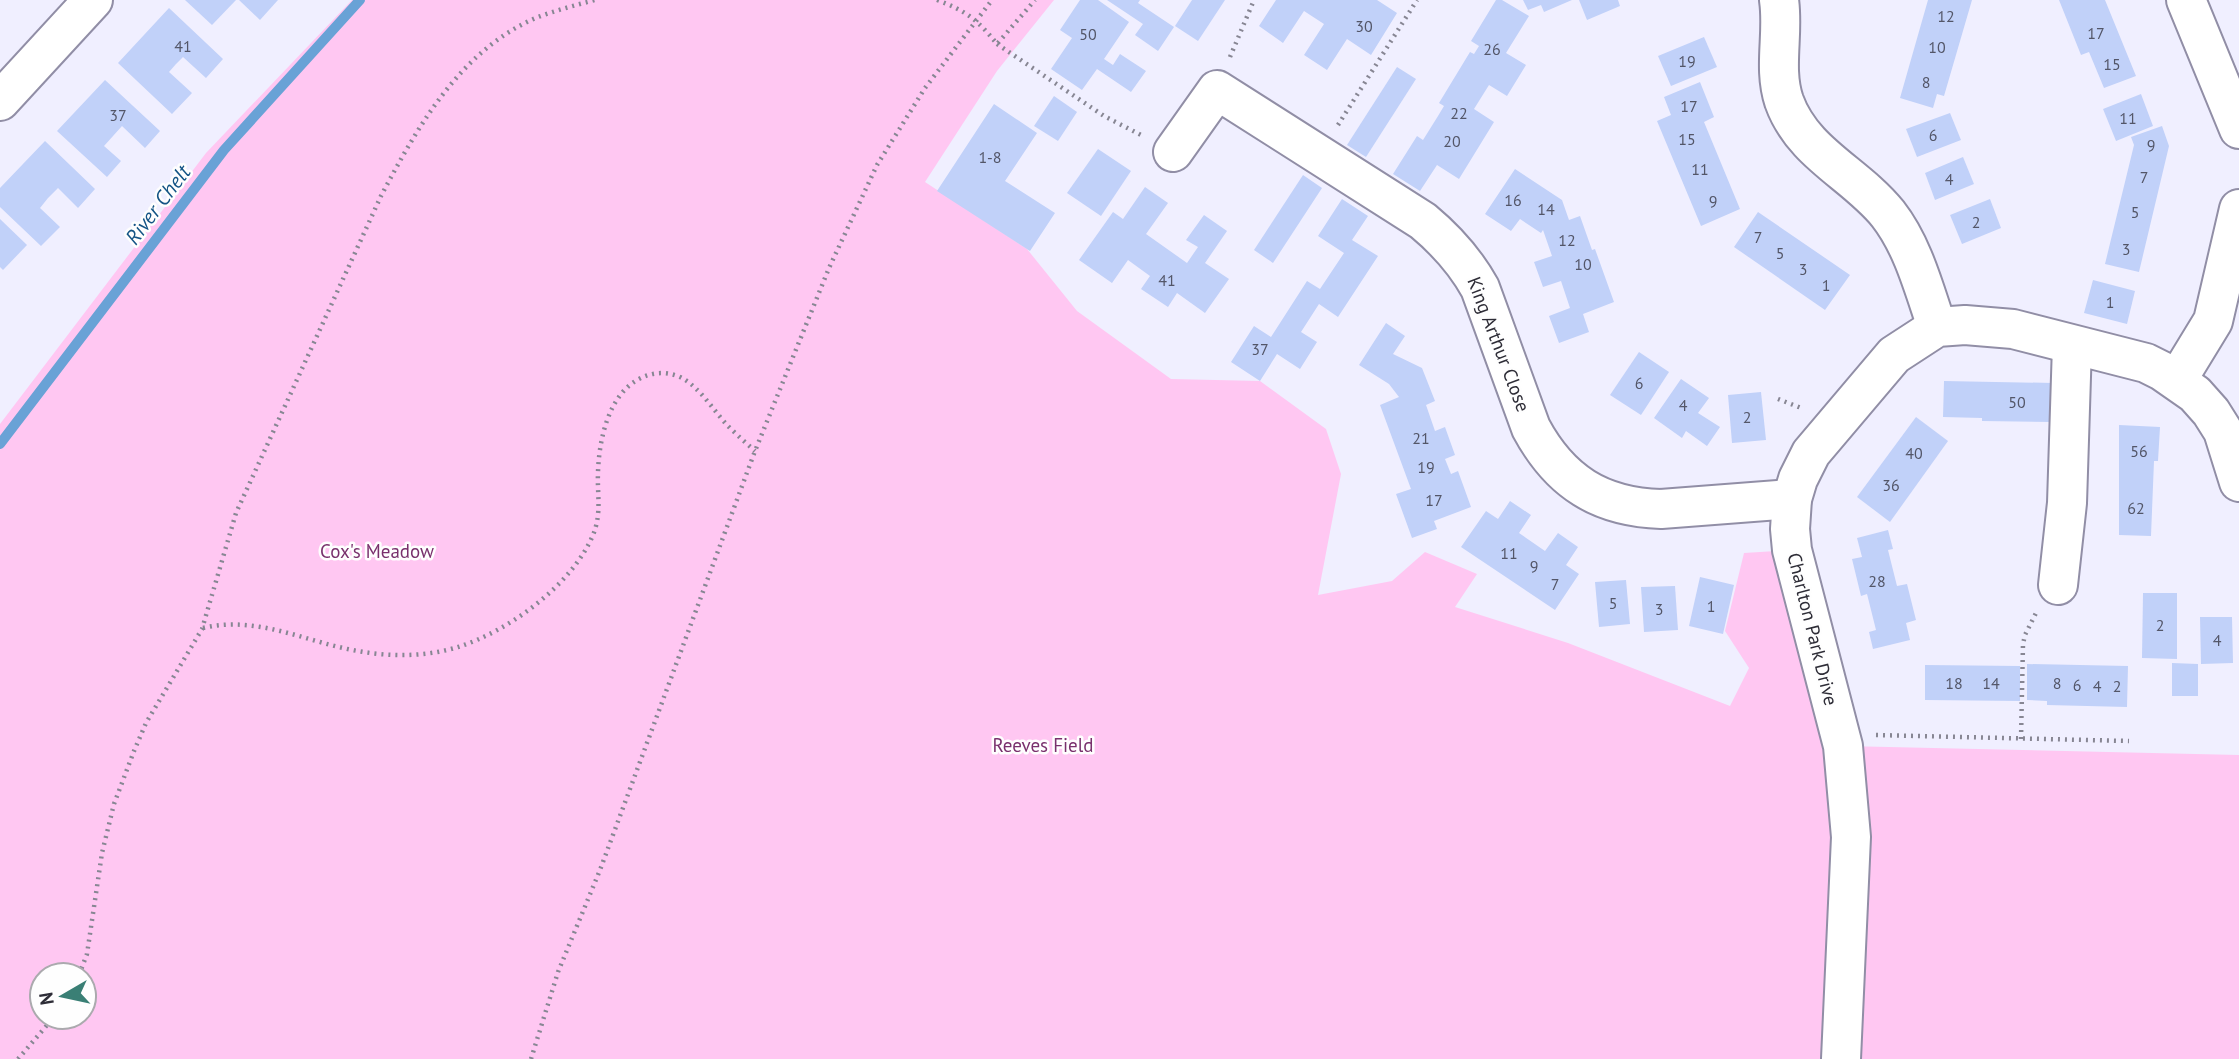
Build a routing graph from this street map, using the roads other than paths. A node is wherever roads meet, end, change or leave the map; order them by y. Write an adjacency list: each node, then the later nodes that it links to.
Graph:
1 (1779, 0): 8 (street)
2 (2186, 0): 5 (street)
3 (80, 5): 4 (street)
4 (0, 101)
5 (2239, 129)
6 (1173, 152): 12 (street, King Arthur Close)
7 (2239, 209): 10 (street)
8 (1937, 327): 9 (street); 12 (street, Charlton Park Drive)
9 (2072, 345): 10 (street); 13 (street)
10 (2177, 380): 11 (street)
11 (2238, 479)
12 (1793, 499): 14 (street, Charlton Park Drive)
13 (2058, 584)
14 (1841, 1059)

